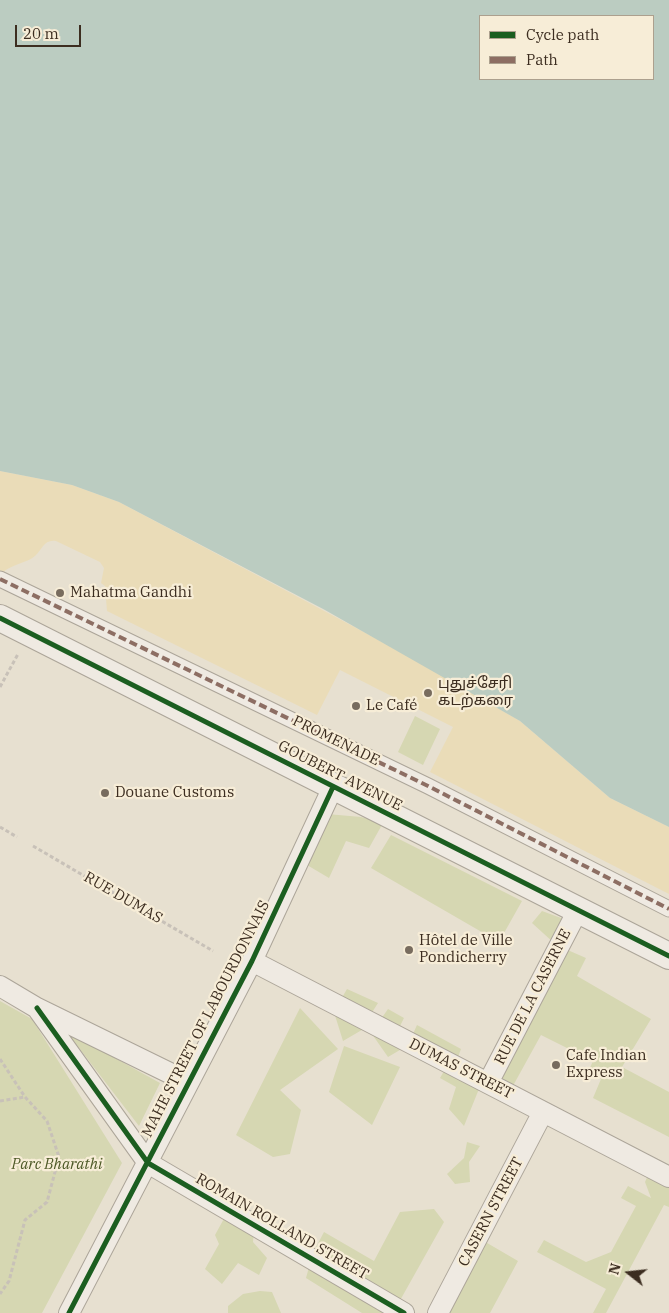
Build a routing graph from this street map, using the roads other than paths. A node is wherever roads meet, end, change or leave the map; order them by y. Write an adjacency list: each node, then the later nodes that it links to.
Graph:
1 (0, 579): 4 (street, PROMENADE)
2 (0, 618): 3 (street, GOUBERT AVENUE)
3 (334, 787): 5 (street, GOUBERT AVENUE); 7 (street, MAHE STREET OF LABOURDONNAIS)
4 (669, 909)
5 (578, 910): 6 (street, GOUBERT AVENUE); 11 (street, RUE DE LA CASERNE)
6 (669, 956)
7 (252, 961): 10 (street, MAHE STREET OF LABOURDONNAIS); 11 (street, DUMAS STREET)
8 (0, 986): 9 (street)
9 (37, 1008): 10 (street); 13 (street)
10 (188, 1082): 13 (street, MAHE STREET OF LABOURDONNAIS)
11 (488, 1083): 12 (street, DUMAS STREET)
12 (543, 1112): 14 (street, DUMAS STREET); 17 (street, CASERN STREET)
13 (148, 1163): 15 (street, MAHE STREET OF LABOURDONNAIS); 16 (street, ROMAIN ROLLAND STREET)
14 (669, 1177)
15 (69, 1313)
16 (404, 1313)
17 (438, 1313)

